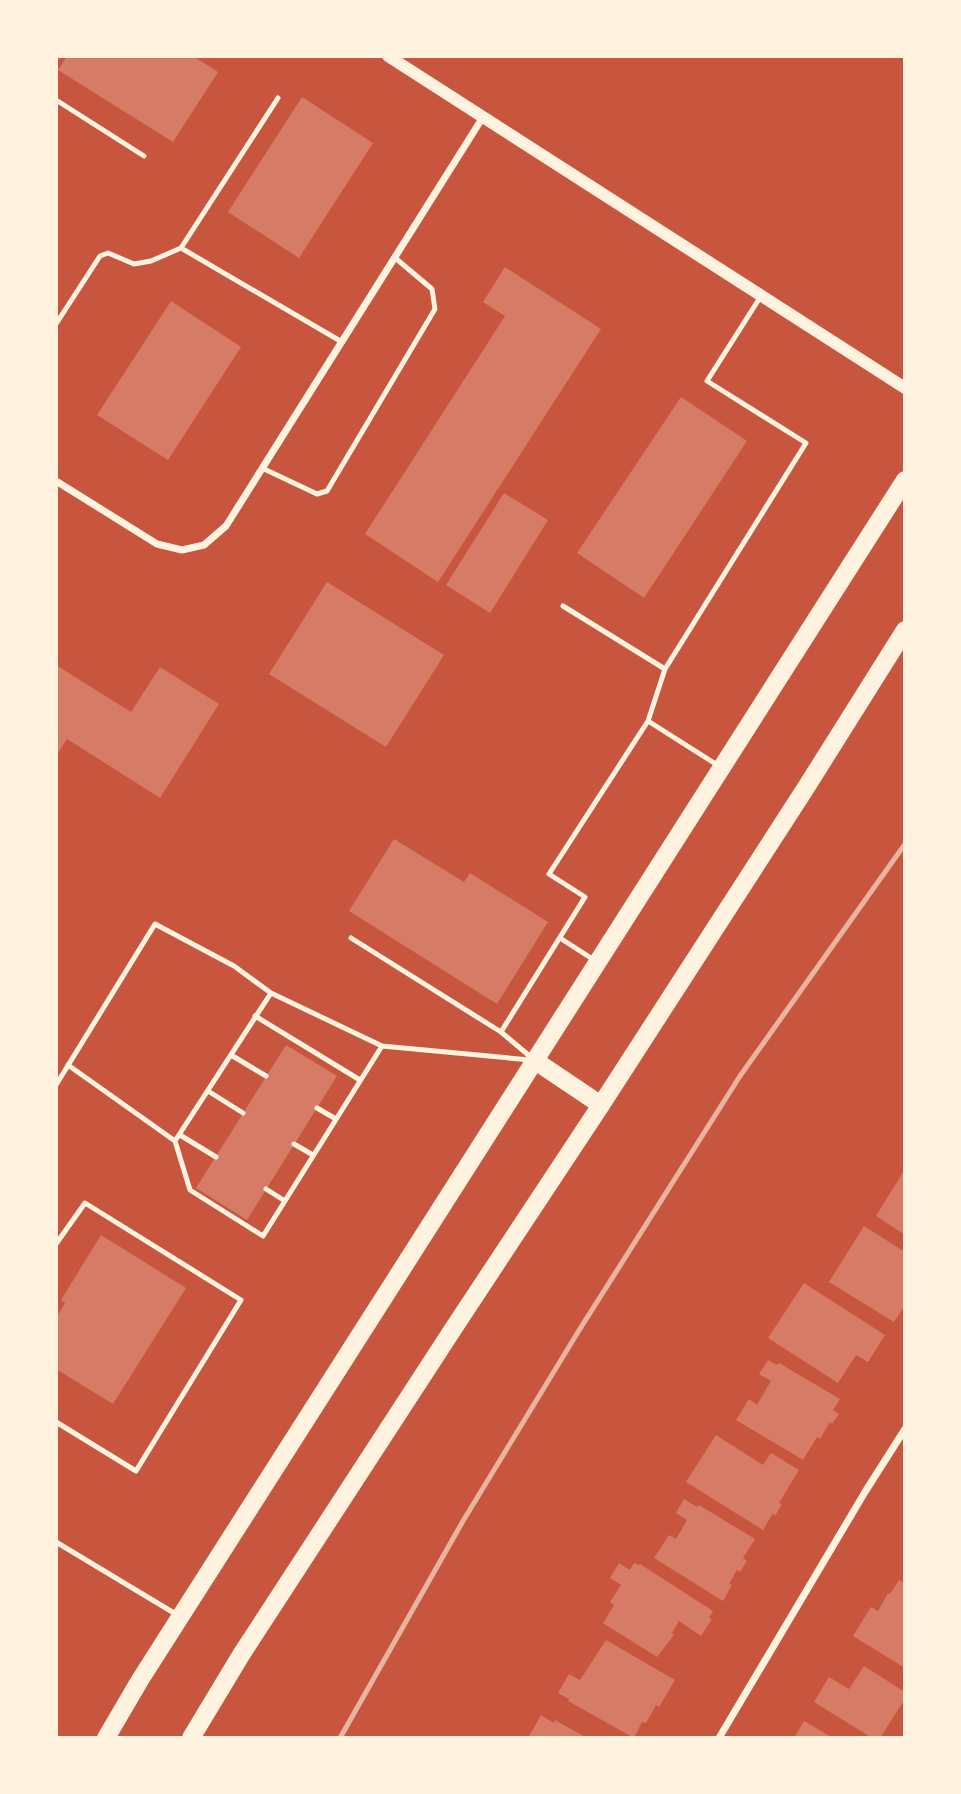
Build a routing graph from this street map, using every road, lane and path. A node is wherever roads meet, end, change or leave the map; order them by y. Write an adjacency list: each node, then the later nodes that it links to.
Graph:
1 (388, 56): 4 (street)
2 (278, 98): 6 (lane)
3 (56, 100): 5 (lane)
4 (483, 117): 7 (street); 8 (street)
5 (144, 156)
6 (181, 248): 9 (lane); 10 (lane)
7 (394, 257): 10 (street); 12 (lane)
8 (761, 296): 11 (street); 17 (lane)
9 (56, 324)
10 (342, 342): 12 (street)
11 (905, 388)
12 (262, 468): 14 (street)
13 (905, 480): 19 (main road)
14 (56, 481)
15 (563, 606): 17 (lane)
16 (905, 630): 34 (main road)
17 (665, 669): 18 (lane)
18 (648, 721): 19 (lane); 21 (lane)
19 (721, 767): 22 (main road)
20 (351, 938): 25 (lane)
21 (560, 938): 22 (lane); 25 (lane)
22 (597, 962): 28 (main road)
23 (271, 993): 24 (lane); 26 (lane); 29 (lane)
24 (256, 1016): 27 (lane); 31 (lane)
25 (501, 1032): 28 (lane)
26 (382, 1045): 28 (lane); 31 (lane)
27 (231, 1055): 30 (lane); 33 (lane)
28 (534, 1060): 34 (main road); 49 (main road)
29 (68, 1065): 32 (lane); 39 (lane)
30 (266, 1076)
31 (360, 1080): 37 (lane)
32 (56, 1085)
33 (208, 1091): 36 (lane); 38 (lane)
34 (601, 1105): 51 (main road)
35 (317, 1108): 37 (lane)
36 (243, 1113)
37 (336, 1119): 41 (lane)
38 (180, 1135): 39 (lane); 42 (lane)
39 (175, 1141): 44 (lane)
40 (294, 1144): 41 (lane)
41 (313, 1155): 44 (lane)
42 (216, 1157)
43 (266, 1189): 44 (lane)
44 (285, 1201)
45 (56, 1244): 46 (lane)
46 (56, 1422)
47 (905, 1429): 52 (street)
48 (56, 1542): 49 (lane)
49 (182, 1617): 50 (main road)
50 (106, 1738)
51 (191, 1738)
52 (719, 1738)

